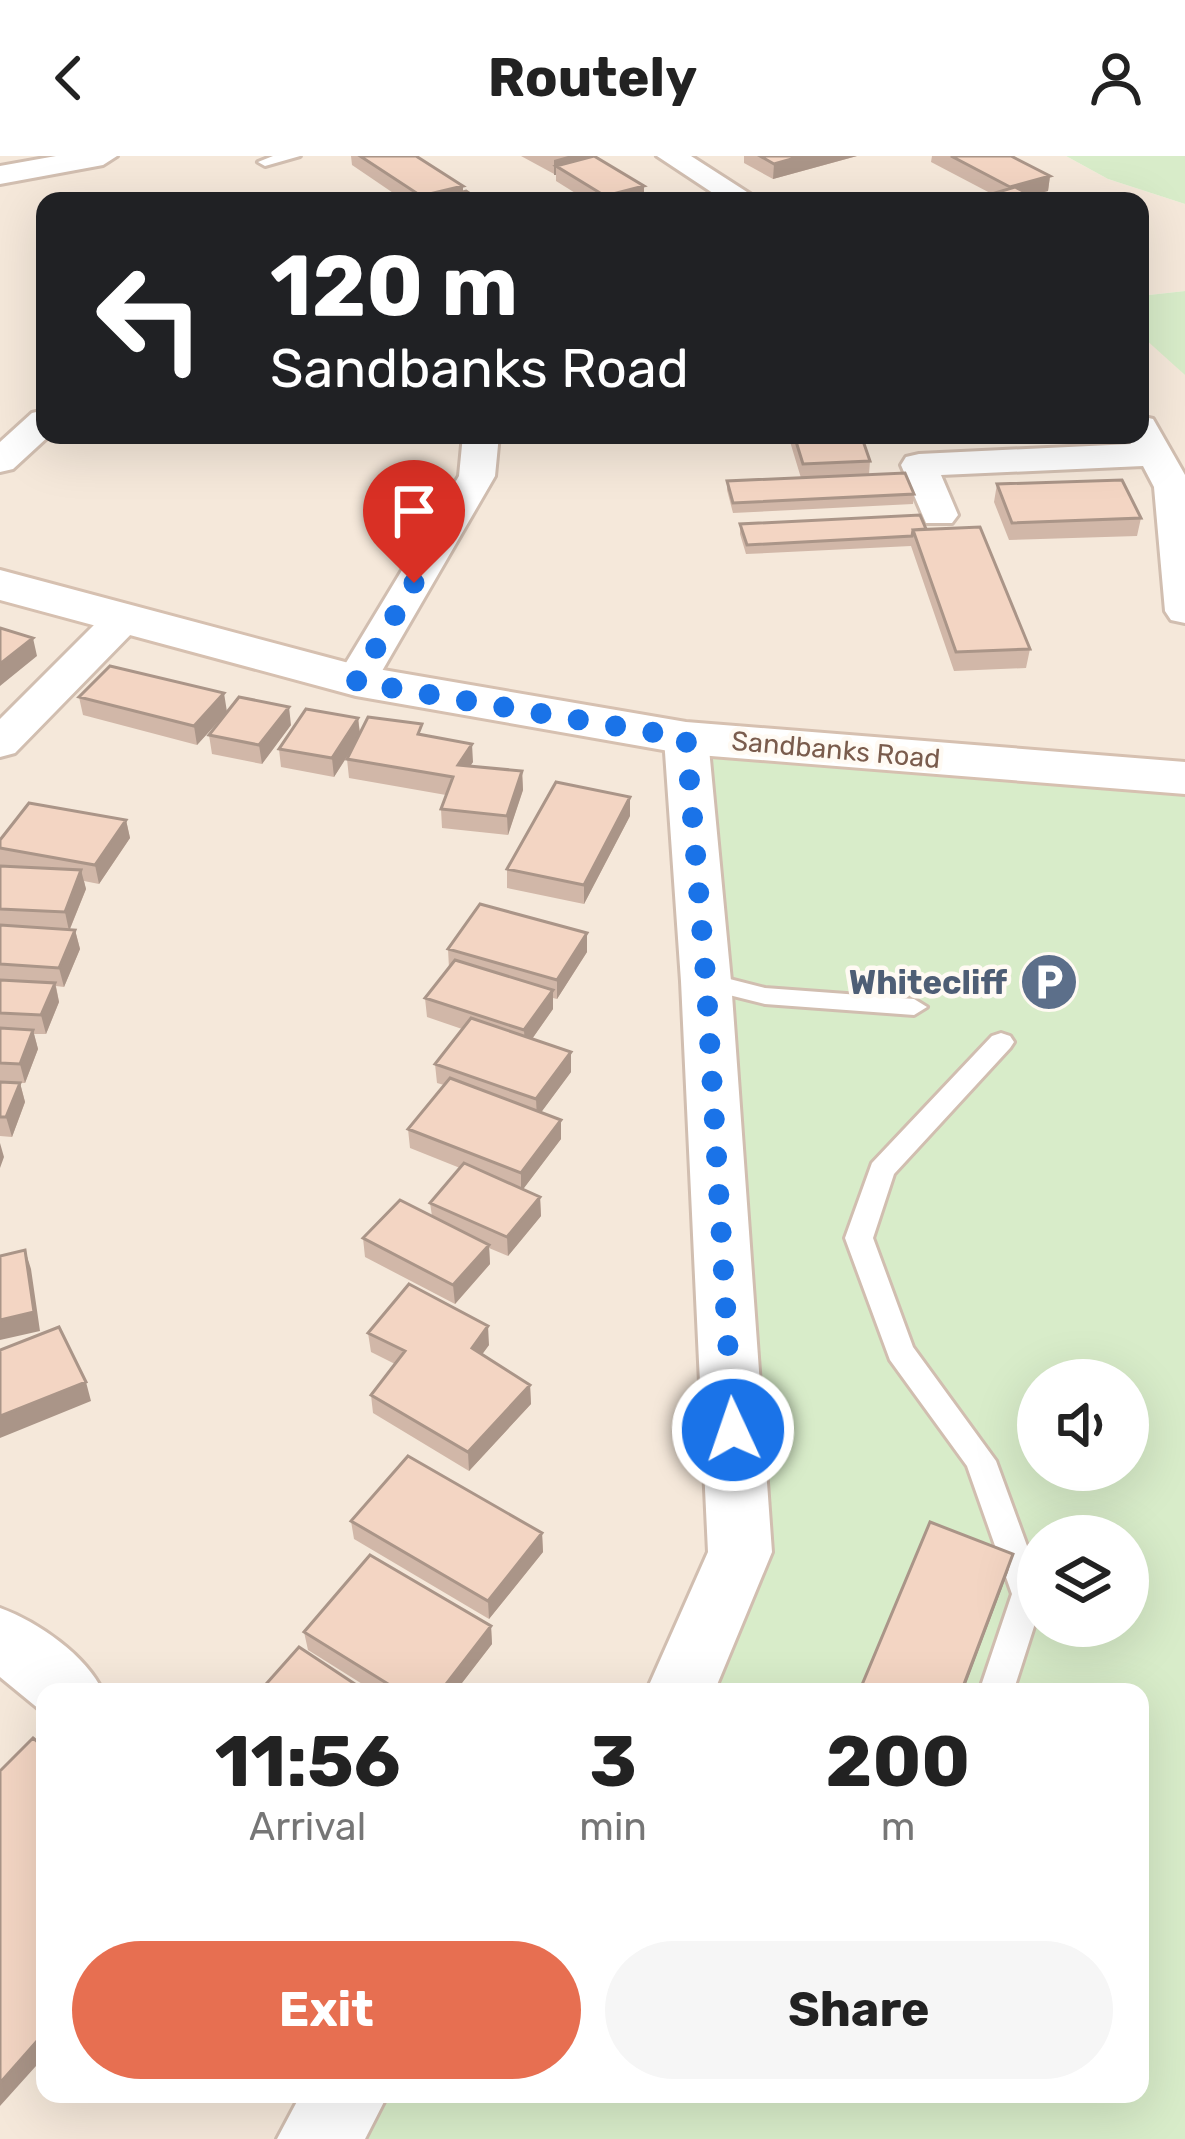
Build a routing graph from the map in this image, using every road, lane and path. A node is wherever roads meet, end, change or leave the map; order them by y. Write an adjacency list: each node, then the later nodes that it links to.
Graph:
1 (103, 156): 5 (street)
2 (293, 156): 4 (lane)
3 (671, 156): 6 (street)
4 (265, 162)
5 (0, 175)
6 (723, 192)
7 (36, 429): 11 (street)
8 (1149, 443): 12 (street)
9 (480, 444): 17 (street)
10 (1119, 444): 13 (street)
11 (0, 461)
12 (1179, 493): 15 (street)
13 (939, 515)
14 (0, 585): 16 (main road, Sandbanks Road)
15 (1185, 610)
16 (124, 618): 17 (main road, Sandbanks Road); 19 (street)
17 (356, 682): 18 (main road, Sandbanks Road)
18 (686, 738): 20 (main road, Sandbanks Road); 21 (street)
19 (0, 743)
20 (1185, 778)
21 (706, 981): 22 (lane); 26 (street)
22 (914, 1007)
23 (1000, 1042): 27 (lane)
24 (0, 1637): 25 (street)
25 (58, 1683)
26 (684, 1683)
27 (999, 1683)
28 (342, 2103): 29 (street)
29 (316, 2139)

